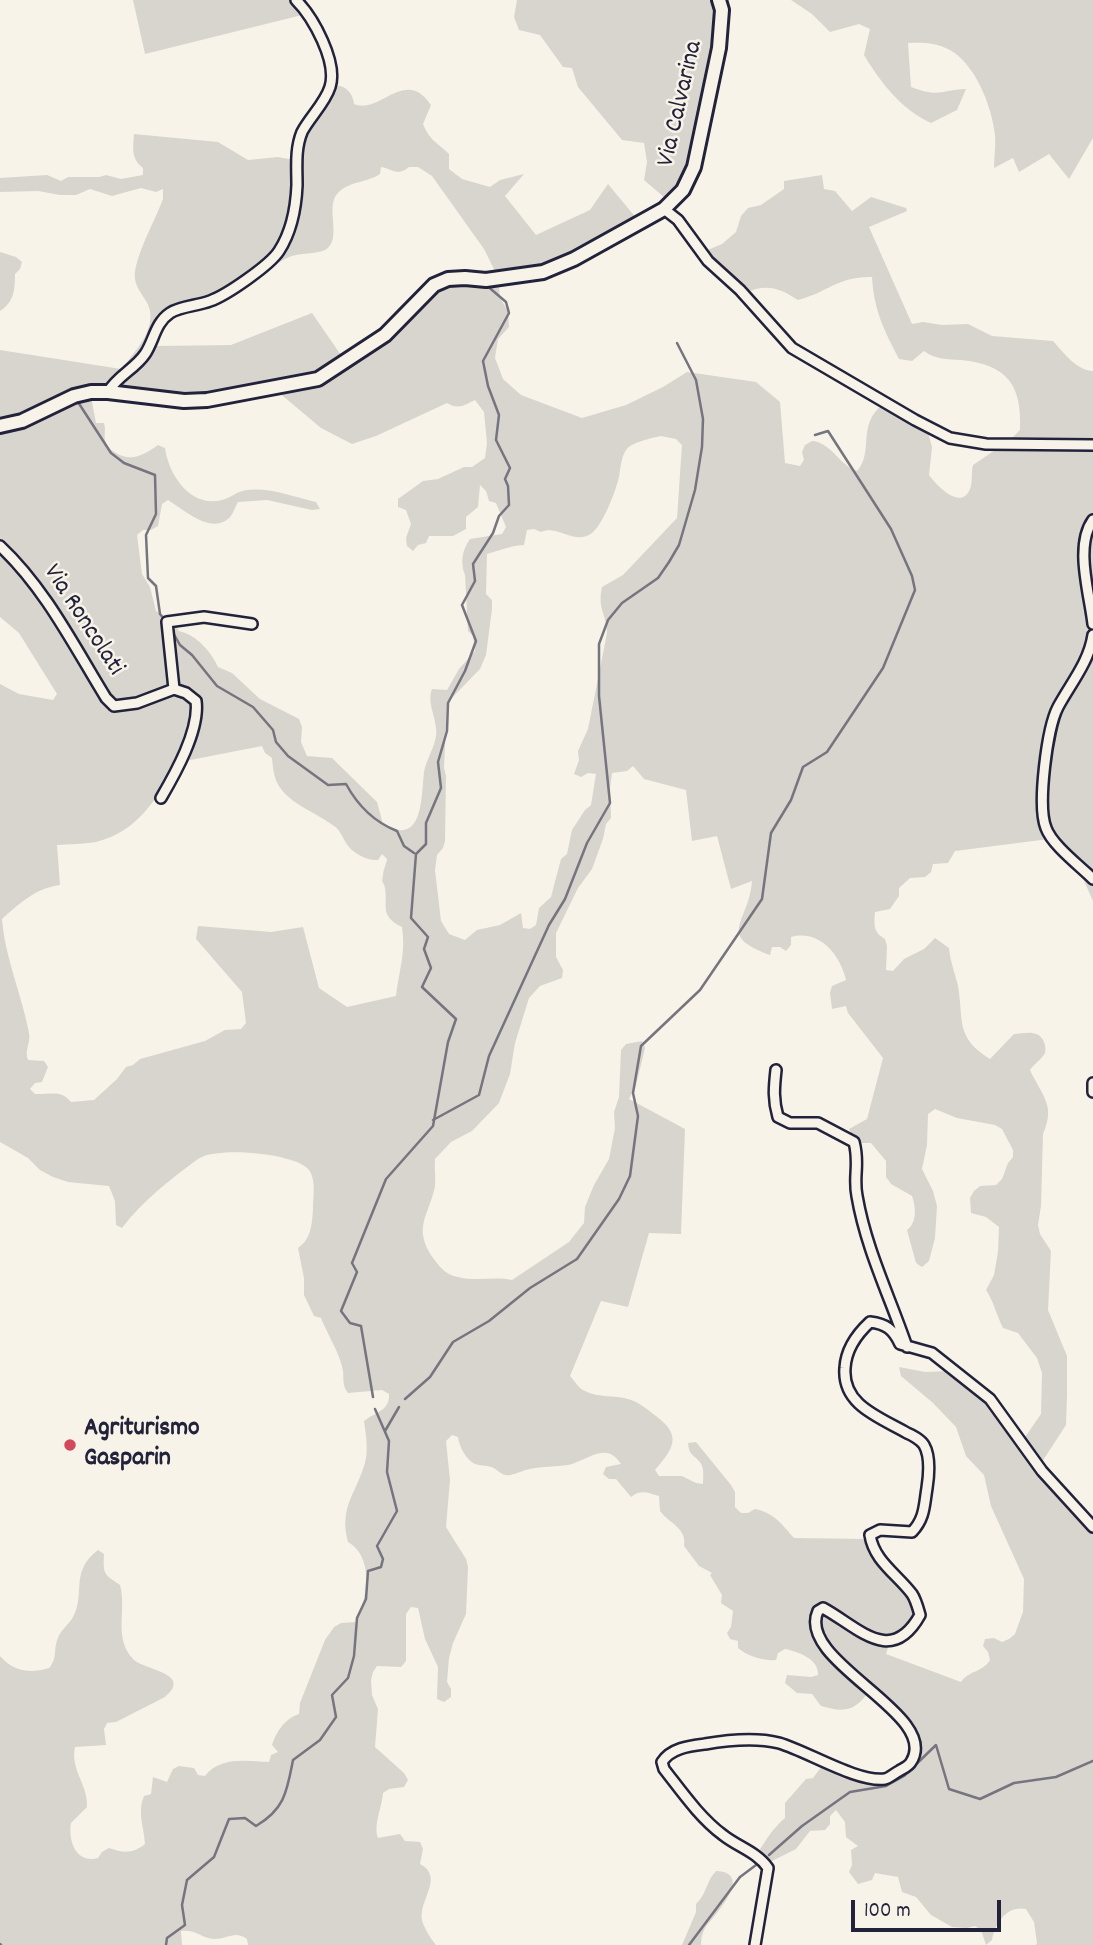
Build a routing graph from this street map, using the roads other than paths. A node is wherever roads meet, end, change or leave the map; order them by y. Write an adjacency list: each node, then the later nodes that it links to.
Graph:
1 (296, 0): 4 (street)
2 (719, 0): 3 (street, Via Calvarina)
3 (664, 209): 4 (street); 6 (street)
4 (108, 392): 5 (street)
5 (0, 426)
6 (1093, 445)
7 (1093, 520): 10 (street)
8 (0, 546): 12 (street, Via Roncolati)
9 (252, 624): 12 (street)
10 (1093, 624)
11 (1093, 635): 14 (street)
12 (174, 689): 13 (street)
13 (161, 799)
14 (1093, 879)
15 (776, 1070): 18 (street)
16 (1093, 1083): 17 (street)
17 (1093, 1092)
18 (907, 1347): 19 (street); 20 (street)
19 (1093, 1527)
20 (755, 1945)

